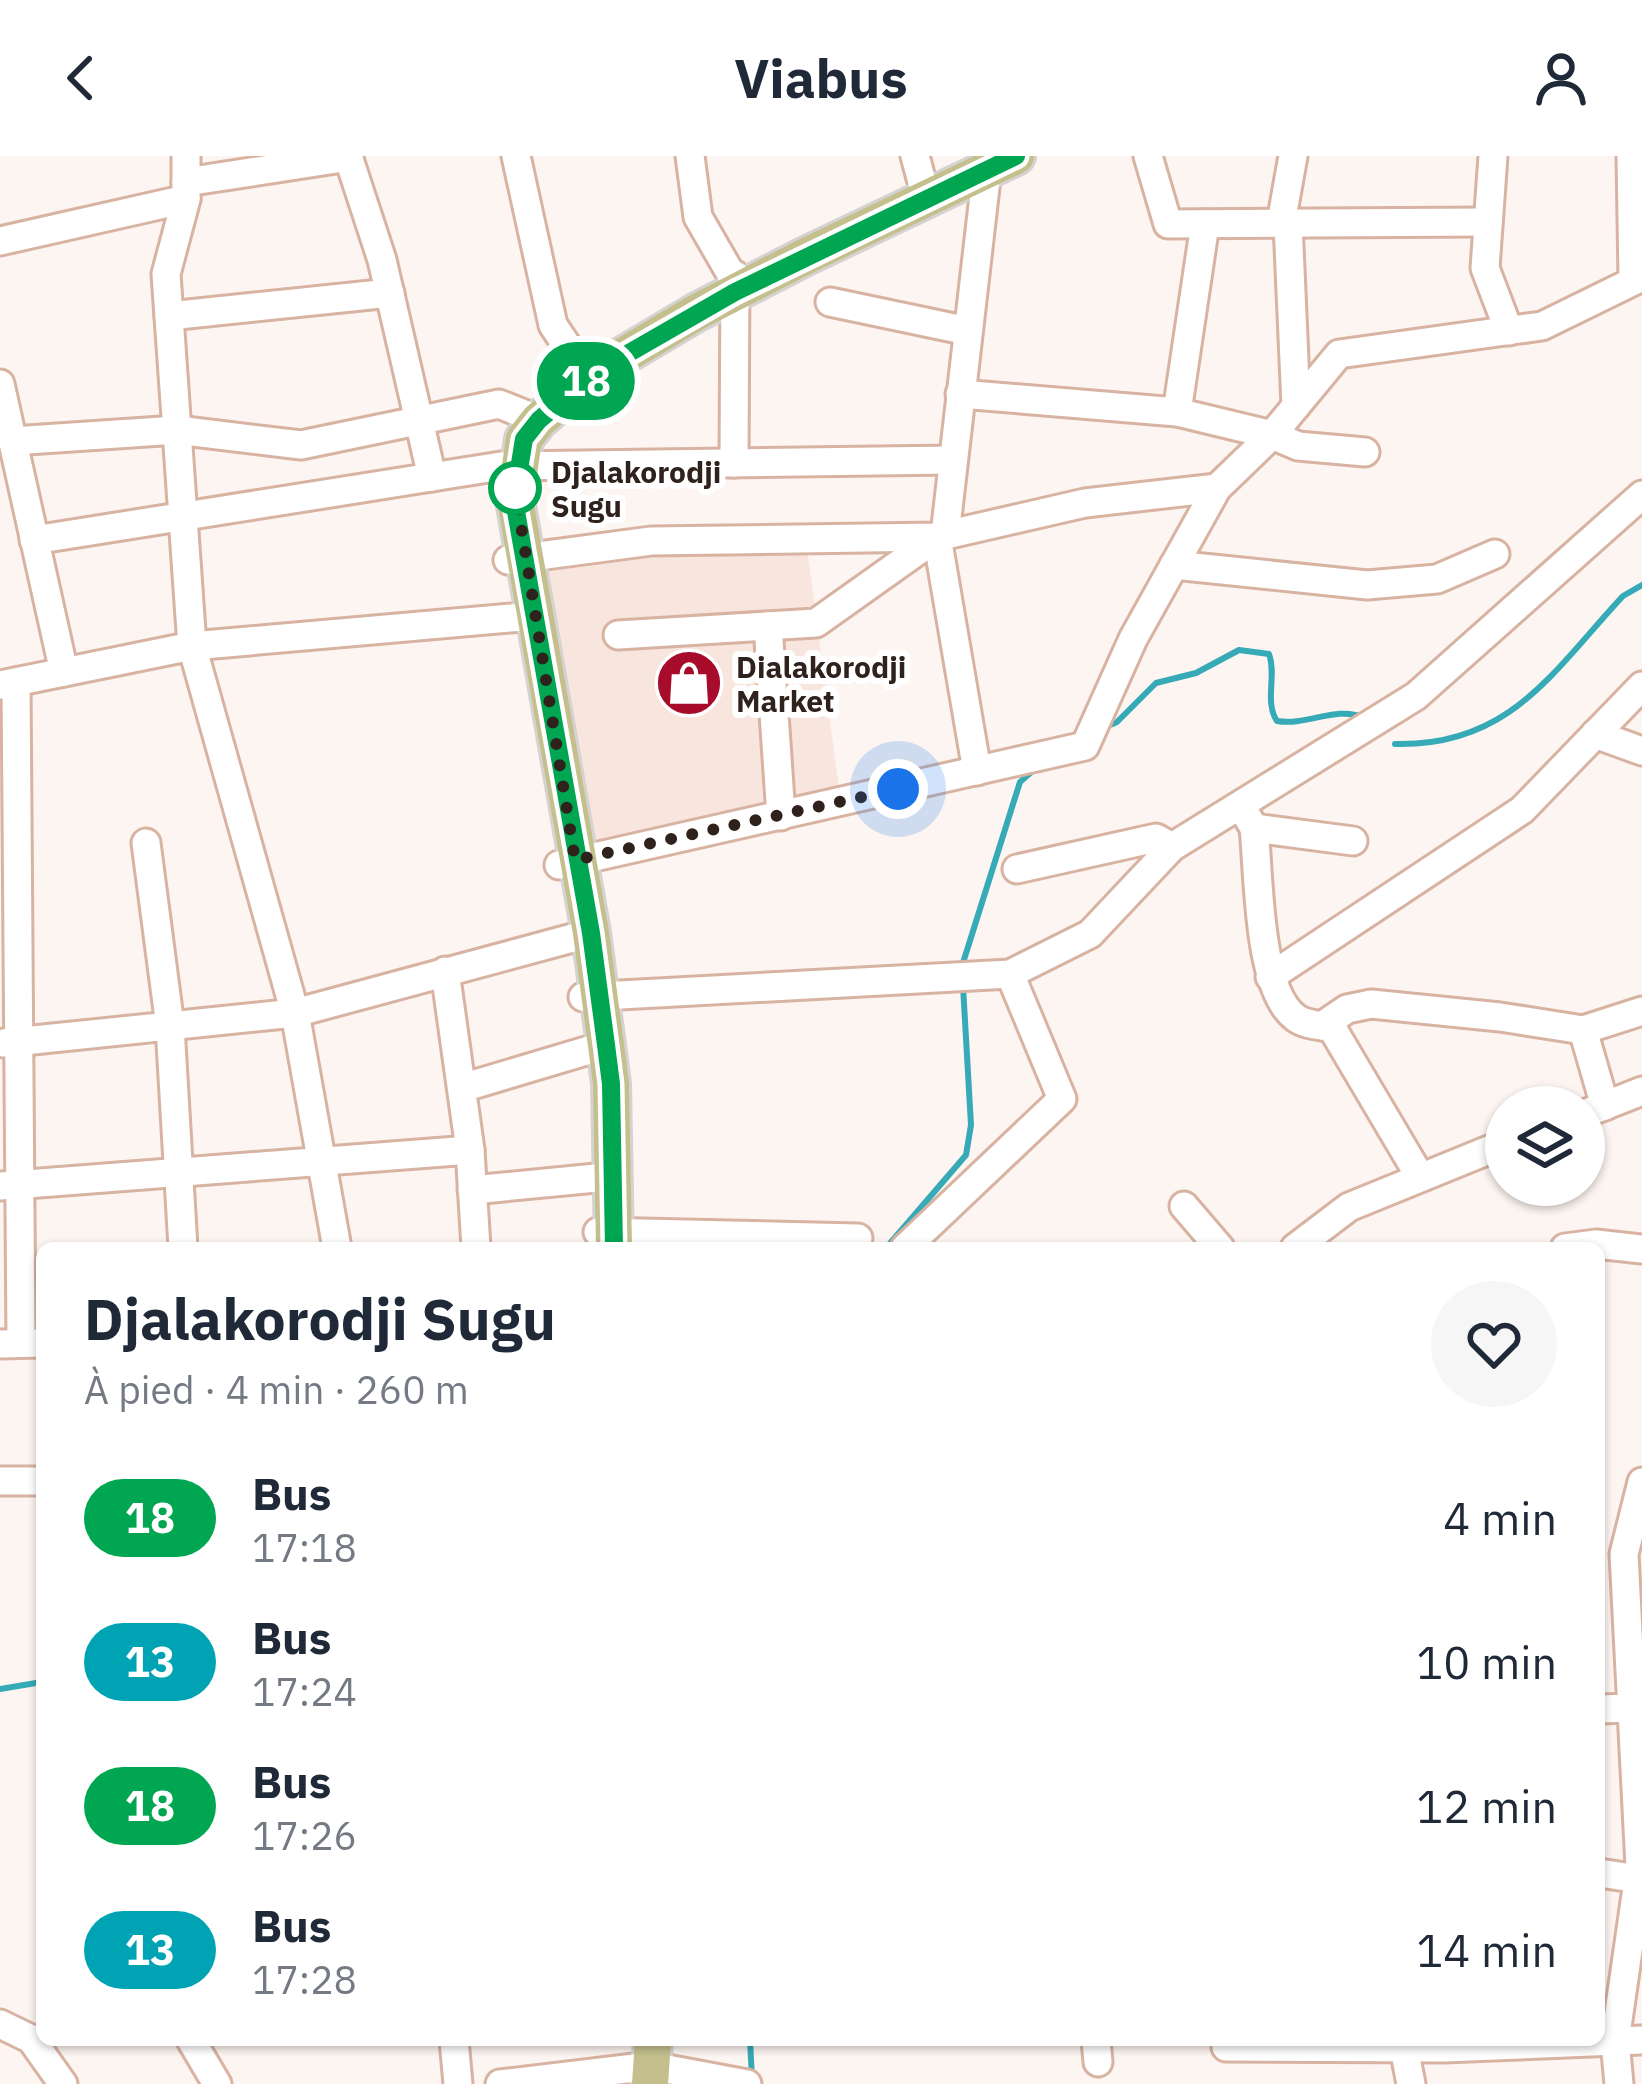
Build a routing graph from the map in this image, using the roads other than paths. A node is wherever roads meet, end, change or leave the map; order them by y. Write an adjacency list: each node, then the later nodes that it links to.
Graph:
1 (516, 156): 22 (street)
2 (690, 156): 16 (street)
3 (1148, 156): 13 (street)
4 (1293, 156): 12 (street)
5 (1493, 156): 11 (street)
6 (1631, 156): 15 (street)
7 (348, 157): 10 (street); 17 (street)
8 (993, 161): 9 (main road); 16 (main road); 20 (street)
9 (919, 169): 16 (main road)
10 (186, 179): 14 (street); 19 (street)
11 (1488, 222): 12 (street); 21 (street)
12 (1285, 223): 13 (street); 25 (street)
13 (1205, 224): 26 (street)
14 (0, 241)
15 (1638, 278): 21 (street)
16 (734, 281): 22 (main road); 27 (main road); 34 (street)
17 (390, 293): 19 (street); 28 (street)
18 (830, 302): 20 (street)
19 (169, 316): 29 (street)
20 (968, 331): 24 (street)
21 (1509, 331): 25 (street)
22 (579, 364): 27 (main road)
23 (0, 384): 31 (street)
24 (960, 394): 26 (street); 33 (street)
25 (1296, 406): 30 (street)
26 (1177, 412): 30 (street)
27 (531, 417): 28 (street); 35 (main road)
28 (420, 421): 29 (street); 36 (street)
29 (177, 430): 31 (street); 39 (street)
30 (1272, 435): 32 (street); 37 (street)
31 (13, 441): 41 (street)
32 (1365, 452)
33 (953, 460): 34 (street); 40 (street)
34 (734, 463): 35 (street)
35 (509, 466): 36 (street); 43 (main road)
36 (432, 477): 39 (street)
37 (1217, 488): 40 (street); 44 (street)
38 (1642, 495): 56 (street)
39 (183, 516): 41 (street); 48 (street)
40 (941, 536): 43 (street); 46 (street); 54 (street)
41 (34, 539): 49 (street)
42 (1495, 554): 44 (street)
43 (516, 559): 45 (main road)
44 (1174, 565): 54 (street)
45 (525, 616): 48 (street); 60 (main road)
46 (768, 626): 47 (street); 55 (street)
47 (618, 634)
48 (192, 646): 49 (street); 68 (street)
49 (64, 672): 50 (street)
50 (8, 683): 72 (street)
51 (1642, 686): 52 (street)
52 (1595, 734): 53 (street); 65 (street)
53 (1642, 751)
54 (977, 771): 55 (street)
55 (781, 816): 60 (street)
56 (1248, 817): 57 (street); 59 (street); 65 (street)
57 (1353, 841)
58 (146, 843): 69 (street)
59 (1172, 847): 61 (street); 64 (street)
60 (567, 863): 62 (main road)
61 (1017, 869)
62 (582, 934): 63 (street); 66 (main road)
63 (446, 971): 68 (street); 75 (street)
64 (1010, 974): 66 (street); 92 (street)
65 (1270, 977): 70 (street)
66 (591, 997): 73 (main road)
67 (1642, 1011): 71 (street)
68 (295, 1013): 69 (street); 80 (street)
69 (170, 1026): 72 (street); 81 (street)
70 (1322, 1026): 71 (street); 82 (street)
71 (1582, 1030): 74 (street)
72 (9, 1042): 84 (street)
73 (598, 1047): 75 (street); 83 (main road); 88 (main road)
74 (1590, 1086)
75 (462, 1088): 78 (street)
76 (1642, 1091): 77 (street)
77 (1605, 1106)
78 (470, 1150): 80 (street); 85 (street)
79 (1485, 1151): 82 (street)
80 (322, 1162): 81 (street); 90 (street)
81 (178, 1172): 84 (street); 89 (street)
82 (1419, 1175): 94 (street)
83 (596, 1178): 85 (street); 88 (main road)
84 (10, 1185): 97 (street)
85 (472, 1190): 91 (street)
86 (1184, 1206): 93 (street)
87 (858, 1238): 88 (street)
88 (605, 1240)
89 (183, 1242)
90 (336, 1242)
91 (476, 1242)
92 (911, 1242)
93 (1215, 1242)
94 (1303, 1242)
95 (1605, 1245): 96 (street)
96 (1642, 1250)
97 (21, 1343)
98 (0, 1481): 99 (street)
99 (36, 1481)
100 (1642, 1482): 101 (street)
101 (1624, 1540): 102 (street)
102 (1636, 1660): 103 (street)
103 (1632, 1708): 104 (street); 105 (street)
104 (1605, 1709)
105 (1638, 1759): 106 (street)
106 (1640, 1871): 107 (street); 110 (street)
107 (1605, 1873)
108 (0, 2024): 109 (street)
109 (36, 2038)
110 (1628, 2040): 126 (street)
111 (41, 2046): 120 (street)
112 (194, 2046): 121 (street)
113 (455, 2046): 122 (street)
114 (1258, 2046): 117 (street)
115 (1363, 2046): 118 (street)
116 (1424, 2046): 118 (street)
117 (1226, 2047)
118 (1404, 2048): 125 (street)
119 (655, 2064): 123 (street); 124 (street)
120 (63, 2084)
121 (217, 2084)
122 (458, 2084)
123 (500, 2084)
124 (745, 2084)
125 (1412, 2084)
126 (1619, 2084)

